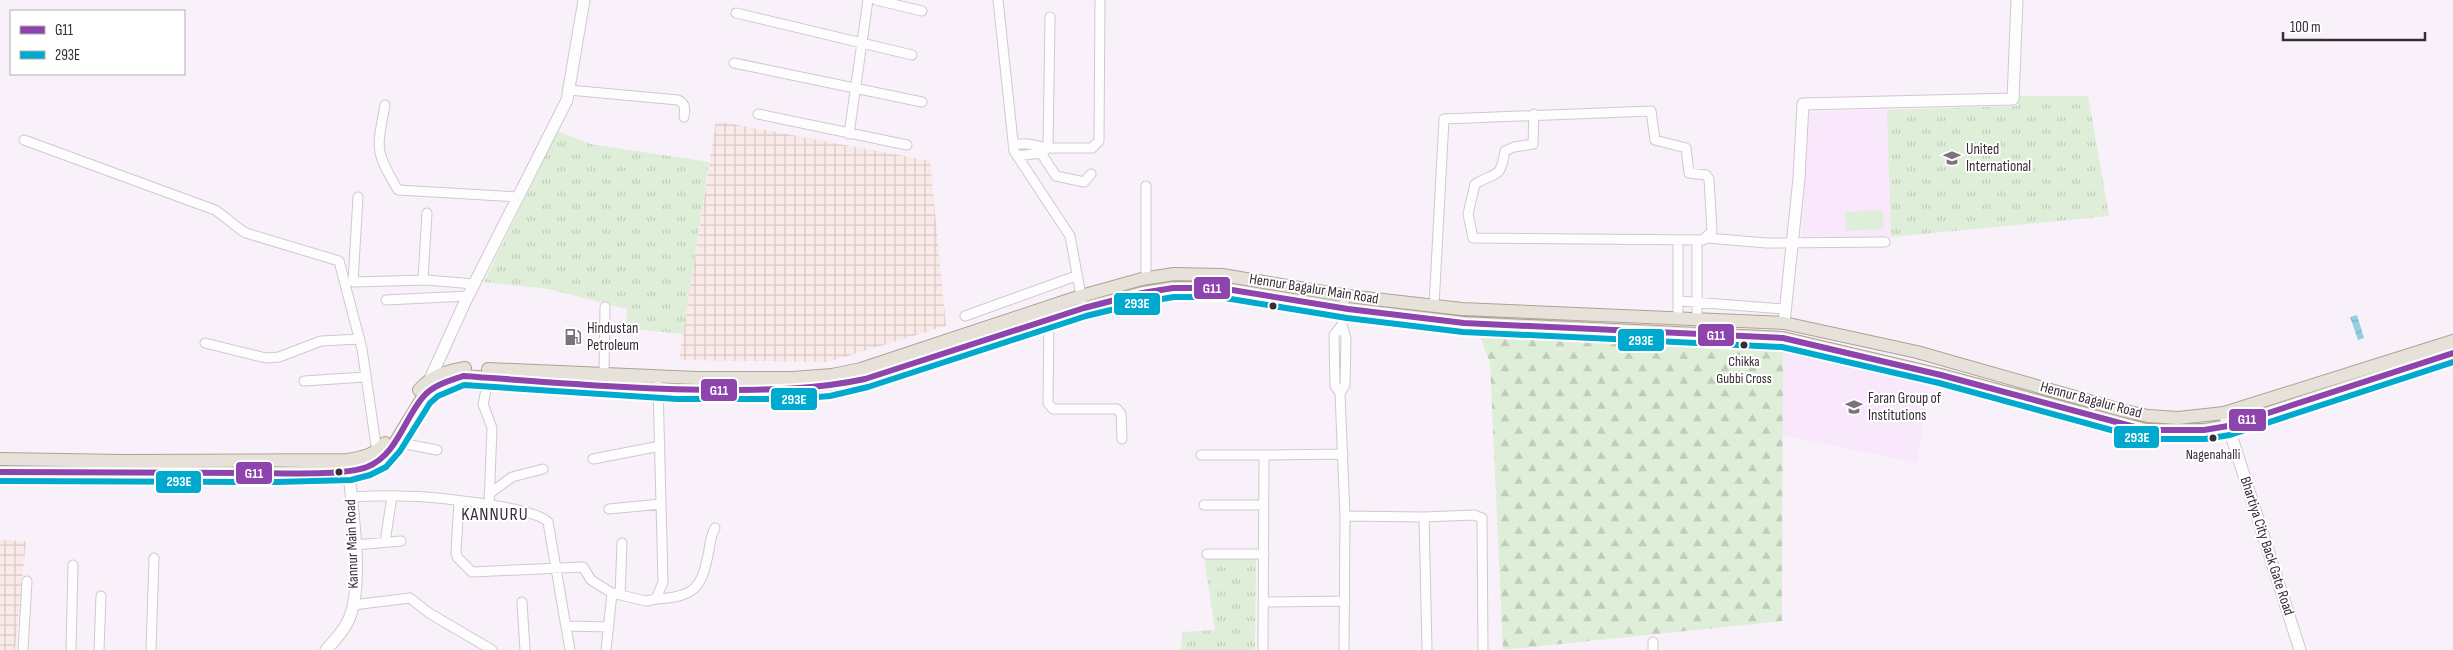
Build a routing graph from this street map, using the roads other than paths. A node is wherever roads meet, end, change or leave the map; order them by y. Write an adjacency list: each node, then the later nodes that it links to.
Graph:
1 (584, 0): 14 (main road)
2 (868, 0): 10 (street)
3 (876, 0): 7 (street)
4 (998, 0): 22 (street)
5 (1100, 0): 24 (street)
6 (2017, 0): 35 (main road)
7 (922, 11)
8 (736, 13): 10 (street)
9 (1050, 17): 24 (street)
10 (862, 44): 11 (street); 13 (street)
11 (912, 55)
12 (734, 63): 13 (street)
13 (857, 88): 15 (street); 20 (street)
14 (569, 90): 19 (street); 29 (main road)
15 (922, 102)
16 (385, 105): 29 (street)
17 (758, 114): 20 (street)
18 (1534, 114): 31 (street); 32 (street); 46 (street)
19 (684, 117)
20 (849, 134): 23 (street)
21 (24, 140): 56 (street)
22 (1013, 144): 24 (street); 25 (street)
23 (907, 145)
24 (1044, 151): 25 (street); 26 (street)
25 (1017, 156): 36 (street)
26 (1091, 174)
27 (1146, 186): 37 (street)
28 (358, 197): 38 (street)
29 (518, 198): 39 (main road)
30 (427, 213): 38 (street)
31 (1708, 238): 33 (street); 35 (street)
32 (1678, 240): 33 (street); 43 (street)
33 (1697, 240): 45 (street)
34 (1885, 242): 35 (street)
35 (1792, 243): 49 (main road)
36 (1076, 276): 44 (street); 50 (street)
37 (1146, 278): 40 (main road, Hennur Bagalur Main Road); 44 (main road, Hennur Bagalur Main Road)
38 (423, 280): 39 (street)
39 (474, 284): 41 (main road)
40 (1345, 295): 46 (main road, Hennur Bagalur Main Road); 48 (street)
41 (468, 296): 42 (street); 65 (main road)
42 (386, 300)
43 (1680, 300): 45 (street); 52 (street)
44 (1082, 302): 48 (main road, Hennur Bagalur Main Road); 51 (main road, Hennur Bagalur Main Road); 66 (main road, Hennur Bagalur Main Road)
45 (1698, 302): 49 (street); 53 (street)
46 (1434, 306): 52 (main road, Hennur Bagalur Main Road)
47 (605, 307): 60 (street)
48 (1344, 309): 55 (main road, Hennur Bagalur Main Road); 74 (street)
49 (1784, 309): 54 (main road)
50 (965, 316)
51 (1049, 319): 66 (main road, Hennur Bagalur Main Road); 69 (street)
52 (1678, 319): 53 (main road, Hennur Bagalur Main Road)
53 (1697, 319): 54 (main road, Hennur Bagalur Main Road)
54 (1784, 323): 55 (street); 67 (main road, Hennur Bagalur Road)
55 (1783, 338): 68 (main road, Hennur Bagalur Road)
56 (360, 339): 58 (street); 61 (street)
57 (2453, 340): 67 (main road, Hennur Bagalur Road)
58 (205, 343)
59 (2453, 353): 68 (main road, Hennur Bagalur Road)
60 (604, 375): 63 (main road, Hennur Bagalur Main Road); 66 (main road, Hennur Bagalur Main Road)
61 (365, 377): 64 (street); 73 (street)
62 (489, 377): 63 (main road, Hennur Bagalur Main Road); 65 (main road, Hennur Bagalur Main Road); 82 (street)
63 (576, 378): 65 (main road, Hennur Bagalur Main Road); 66 (main road, Hennur Bagalur Main Road)
64 (304, 381)
65 (432, 383): 70 (main road, Hennur Bagalur Main Road); 73 (main road, Hennur Bagalur Main Road)
66 (658, 383): 71 (street)
67 (2224, 414): 68 (main road, Bhartiya City Back Gate Road)
68 (2228, 426): 126 (main road, Bhartiya City Back Gate Road)
69 (1122, 440)
70 (395, 442): 72 (street); 79 (main road, Hennur Bagalur Main Road)
71 (660, 446): 78 (street); 86 (street)
72 (437, 450)
73 (377, 452): 79 (main road, Hennur Bagalur Main Road)
74 (1343, 454): 76 (street); 91 (street)
75 (1201, 455): 76 (street)
76 (1264, 455): 89 (street)
77 (0, 459): 79 (main road, Hennur Bagalur Main Road)
78 (593, 460)
79 (348, 465): 81 (main road, Hennur Bagalur Main Road); 84 (main road, Kannur Main Road)
80 (543, 469): 82 (street)
81 (0, 472)
82 (489, 494): 87 (street)
83 (392, 496): 84 (street); 85 (street); 95 (street)
84 (351, 497): 97 (main road, Kannur Main Road)
85 (459, 502): 87 (street); 102 (street)
86 (661, 504): 90 (street); 106 (street)
87 (489, 505): 102 (street)
88 (1204, 505): 89 (street)
89 (1263, 505): 99 (street)
90 (610, 509)
91 (1345, 516): 92 (street); 107 (street)
92 (1424, 517): 124 (street); 125 (street)
93 (716, 528): 106 (street)
94 (401, 541): 95 (street)
95 (385, 542): 97 (street)
96 (622, 543): 104 (street)
97 (355, 545): 110 (main road, Kannur Main Road)
98 (1207, 554): 99 (street)
99 (1264, 554): 109 (street)
100 (154, 558): 116 (street)
101 (73, 565): 114 (street)
102 (557, 568): 104 (street); 111 (street)
103 (27, 582): 113 (street)
104 (616, 594): 106 (street); 112 (street)
105 (101, 596): 115 (street)
106 (656, 599)
107 (1345, 601): 109 (street); 123 (street)
108 (522, 602): 119 (street)
109 (1263, 602): 122 (street)
110 (353, 605): 117 (main road, Kannur Main Road); 118 (street)
111 (566, 626): 112 (street); 120 (street)
112 (609, 627): 121 (street)
113 (23, 650)
114 (71, 650)
115 (99, 650)
116 (152, 650)
117 (326, 650)
118 (492, 650)
119 (525, 650)
120 (570, 650)
121 (606, 650)
122 (1263, 650)
123 (1344, 650)
124 (1427, 650)
125 (1483, 650)
126 (2300, 650)

